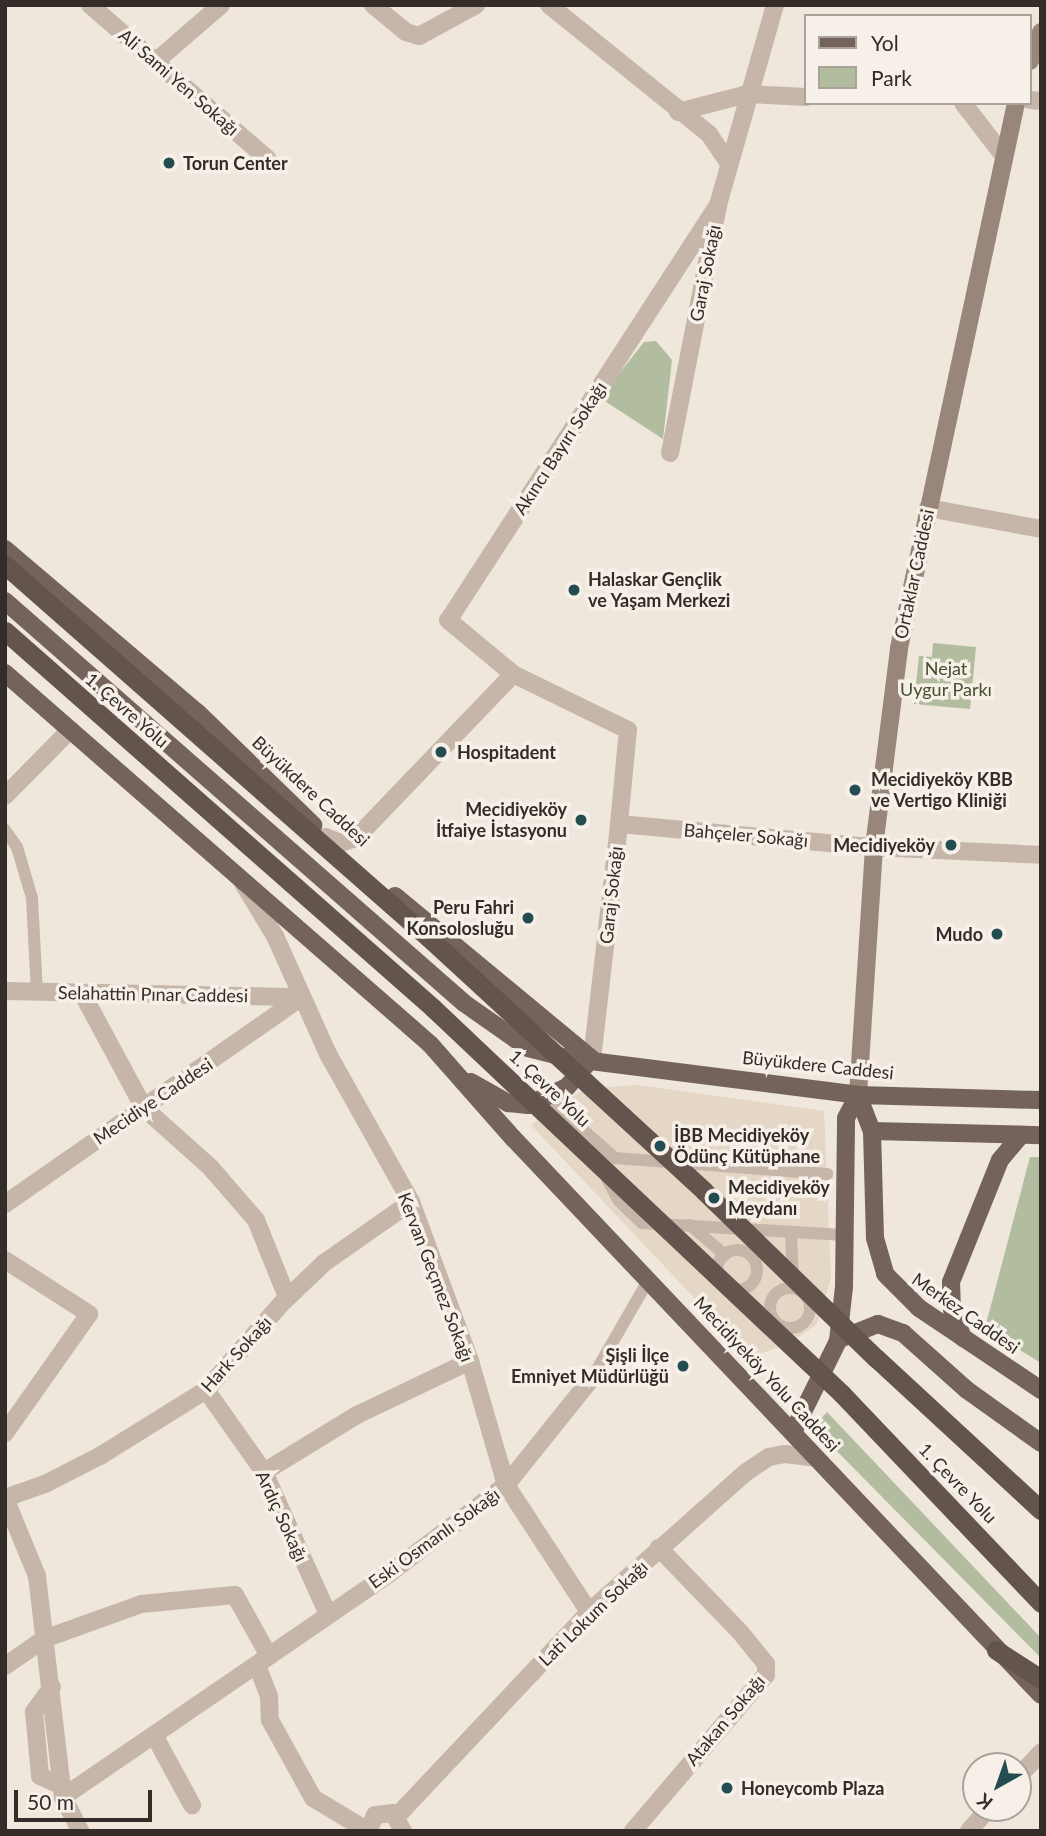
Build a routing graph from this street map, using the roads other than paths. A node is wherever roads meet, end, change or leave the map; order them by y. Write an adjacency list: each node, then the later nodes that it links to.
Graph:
1 (90, 5): 9 (street, Ali Sami Yen Sokağı)
2 (221, 5): 9 (street)
3 (373, 5): 4 (street)
4 (475, 5)
5 (549, 5): 14 (street)
6 (775, 5): 10 (street)
7 (1041, 32): 8 (main road)
8 (1032, 56)
9 (155, 62): 16 (street, Ali Sami Yen Sokağı)
10 (747, 94): 11 (street); 14 (street); 17 (street, Garaj Sokağı)
11 (804, 97)
12 (965, 105): 15 (street)
13 (1016, 105): 15 (main road, Ortaklar Caddesi)
14 (678, 112): 17 (street)
15 (1003, 155): 20 (main road, Ortaklar Caddesi)
16 (268, 159)
17 (728, 162): 18 (street, Garaj Sokağı)
18 (718, 205): 19 (street, Garaj Sokağı); 27 (street, Akıncı Bayırı Sokağı)
19 (670, 453)
20 (928, 508): 21 (street); 34 (main road, Ortaklar Caddesi)
21 (1041, 530)
22 (5, 550): 33 (main road, Büyükdere Caddesi)
23 (5, 565): 75 (highway, 1. Çevre Yolu, bridge)
24 (5, 601): 41 (main road, Büyükdere Caddesi)
25 (5, 631): 77 (highway, 1. Çevre Yolu, bridge)
26 (5, 673): 28 (main road)
27 (513, 674): 29 (street, Akıncı Bayırı Sokağı); 33 (street)
28 (70, 730): 30 (street); 36 (main road)
29 (628, 730): 31 (street, Garaj Sokağı)
30 (5, 796)
31 (619, 824): 34 (street, Bahçeler Sokağı); 41 (street, Garaj Sokağı)
32 (5, 830): 38 (street)
33 (326, 837): 41 (main road, Büyükdere Caddesi)
34 (874, 847): 35 (street, Bahçeler Sokağı); 43 (main road, Ortaklar Caddesi)
35 (1041, 855)
36 (235, 869): 40 (street, Kervan Geçmez Sokağı); 42 (main road)
37 (5, 991): 38 (street, Selahattin Pınar Caddesi)
38 (37, 992): 39 (street, Selahattin Pınar Caddesi)
39 (82, 993): 40 (street, Selahattin Pınar Caddesi); 46 (street)
40 (302, 997): 46 (street, Mecidiye Caddesi); 52 (street, Kervan Geçmez Sokağı)
41 (592, 1059): 43 (main road, Büyükdere Caddesi); 44 (main road)
42 (465, 1079): 44 (main road); 59 (main road, Mecidiyeköy Yolu Caddesi)
43 (858, 1095): 45 (main road, Büyükdere Caddesi); 47 (main road, Merkez Caddesi); 56 (main road)
44 (547, 1098): 50 (street)
45 (1041, 1100)
46 (144, 1108): 53 (street, Mecidiye Caddesi); 61 (street)
47 (872, 1131): 48 (main road); 62 (main road, Merkez Caddesi)
48 (1021, 1135): 49 (main road); 62 (main road)
49 (1041, 1135)
50 (615, 1158): 51 (street); 54 (street)
51 (827, 1174)
52 (411, 1202): 61 (street, Hark Sokağı); 64 (street, Kervan Geçmez Sokağı)
53 (5, 1204)
54 (690, 1225): 55 (street); 57 (street)
55 (791, 1233): 56 (street); 60 (street)
56 (845, 1235): 63 (main road)
57 (725, 1255)
58 (5, 1260): 69 (street)
59 (649, 1279): 65 (street, Eski Osmanlı Sokağı); 68 (main road, Mecidiyeköy Yolu Caddesi)
60 (794, 1288)
61 (287, 1297): 66 (street, Hark Sokağı)
62 (963, 1338): 67 (main road, Merkez Caddesi)
63 (838, 1341): 68 (main road); 70 (main road)
64 (470, 1361): 72 (street); 73 (street, Kervan Geçmez Sokağı)
65 (592, 1378): 73 (street, Eski Osmanlı Sokağı)
66 (206, 1390): 72 (street, Ardıç Sokağı); 74 (street, Hark Sokağı)
67 (1041, 1390)
68 (793, 1432): 71 (main road, Mecidiyeköy Yolu Caddesi)
69 (5, 1433)
70 (1041, 1443)
71 (816, 1458): 76 (street, Lati Lokum Sokağı); 81 (main road, Mecidiyeköy Yolu Caddesi)
72 (264, 1472): 78 (street, Ardıç Sokağı)
73 (506, 1485): 78 (street, Eski Osmanlı Sokağı); 79 (street, Kervan Geçmez Sokağı)
74 (5, 1498): 80 (street)
75 (1041, 1510)
76 (659, 1548): 79 (street, Lati Lokum Sokağı); 92 (street, Atakan Sokağı)
77 (1040, 1603)
78 (327, 1612): 82 (street, Eski Osmanlı Sokağı)
79 (589, 1612): 89 (street, Lati Lokum Sokağı)
80 (44, 1639): 82 (street); 83 (street); 87 (street)
81 (996, 1650): 84 (highway); 85 (main road, Mecidiyeköy Yolu Caddesi)
82 (263, 1660): 86 (street, Eski Osmanlı Sokağı); 91 (street)
83 (5, 1666)
84 (1041, 1679)
85 (1041, 1695)
86 (154, 1735): 87 (street, Eski Osmanlı Sokağı); 88 (street)
87 (62, 1792): 90 (street)
88 (192, 1805)
89 (400, 1823): 91 (street)
90 (80, 1831)
91 (368, 1831)
92 (634, 1831)

